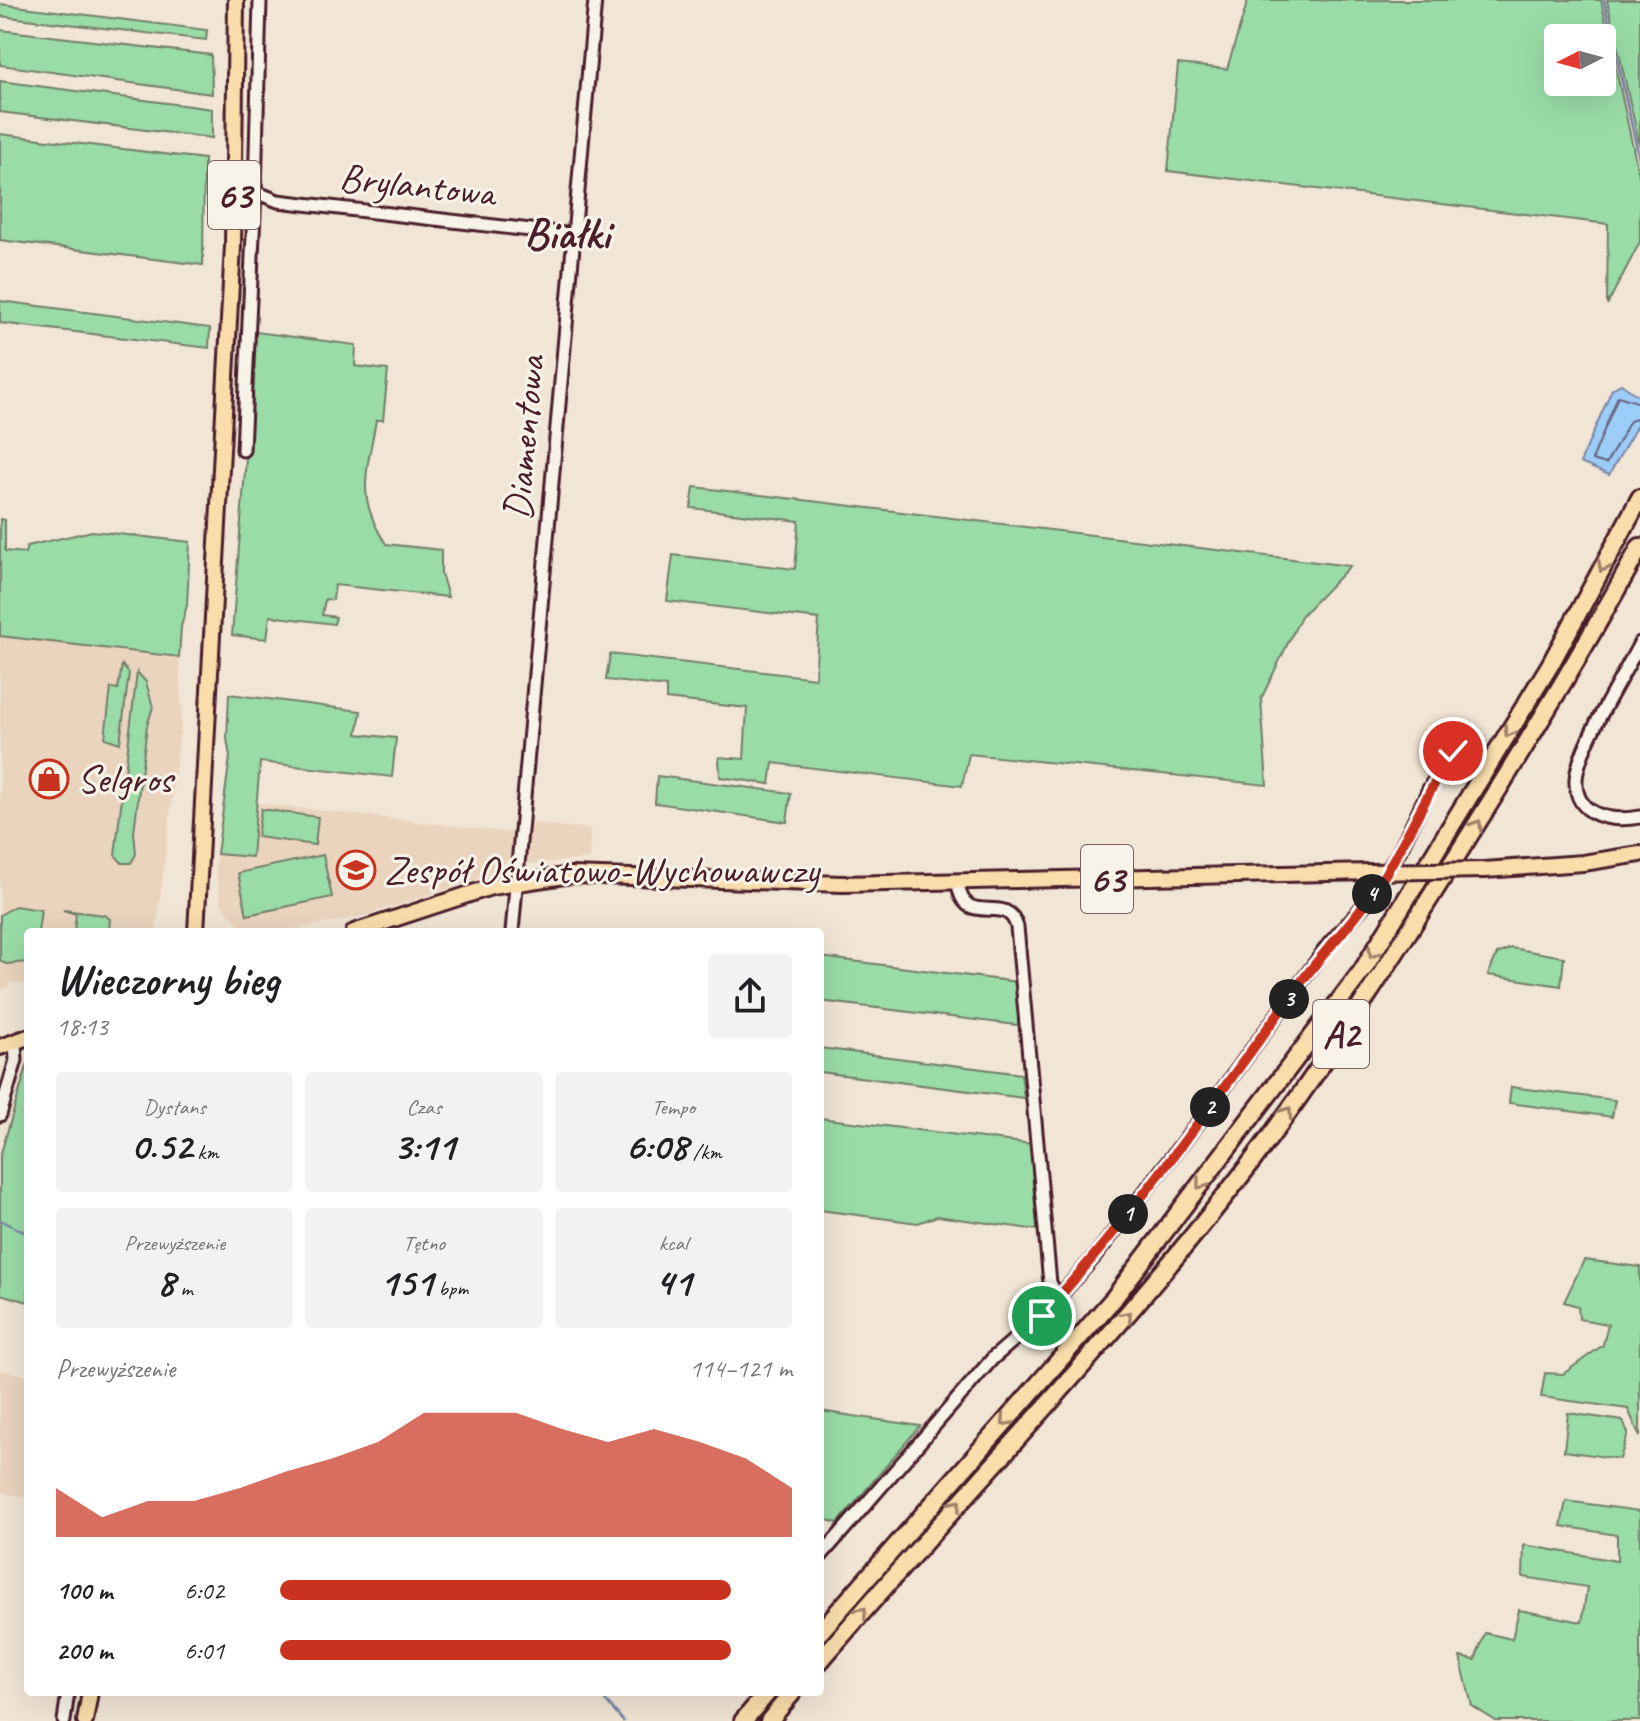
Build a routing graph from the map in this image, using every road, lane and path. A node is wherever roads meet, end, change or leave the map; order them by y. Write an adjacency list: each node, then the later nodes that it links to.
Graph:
1 (236, 0): 15 (main road, 63)
2 (260, 0): 4 (street)
3 (595, 0): 5 (street, Diamentowa)
4 (255, 192): 5 (street, Brylantowa); 6 (street)
5 (574, 235): 13 (street, Diamentowa)
6 (243, 450)
7 (1640, 498): 23 (highway, A2, one-way to 23)
8 (1640, 547): 24 (highway, A2, one-way to 8)
9 (1640, 643): 11 (street)
10 (1453, 751): 21 (street)
11 (1640, 817)
12 (1640, 854): 14 (main road, 63, bridge)
13 (515, 882): 14 (main road, 63); 16 (main road, 63); 17 (street, Diamentowa)
14 (958, 883): 21 (street)
15 (195, 928)
16 (367, 928)
17 (512, 928)
18 (22, 1039): 19 (main road); 20 (street)
19 (0, 1047)
20 (0, 1115)
21 (1059, 1297): 22 (street)
22 (824, 1552)
23 (824, 1627)
24 (824, 1656)
25 (67, 1696): 29 (street)
26 (89, 1696): 30 (main road)
27 (765, 1696): 31 (highway)
28 (790, 1696): 32 (highway)
29 (64, 1721)
30 (85, 1721)
31 (743, 1721)
32 (769, 1721)

